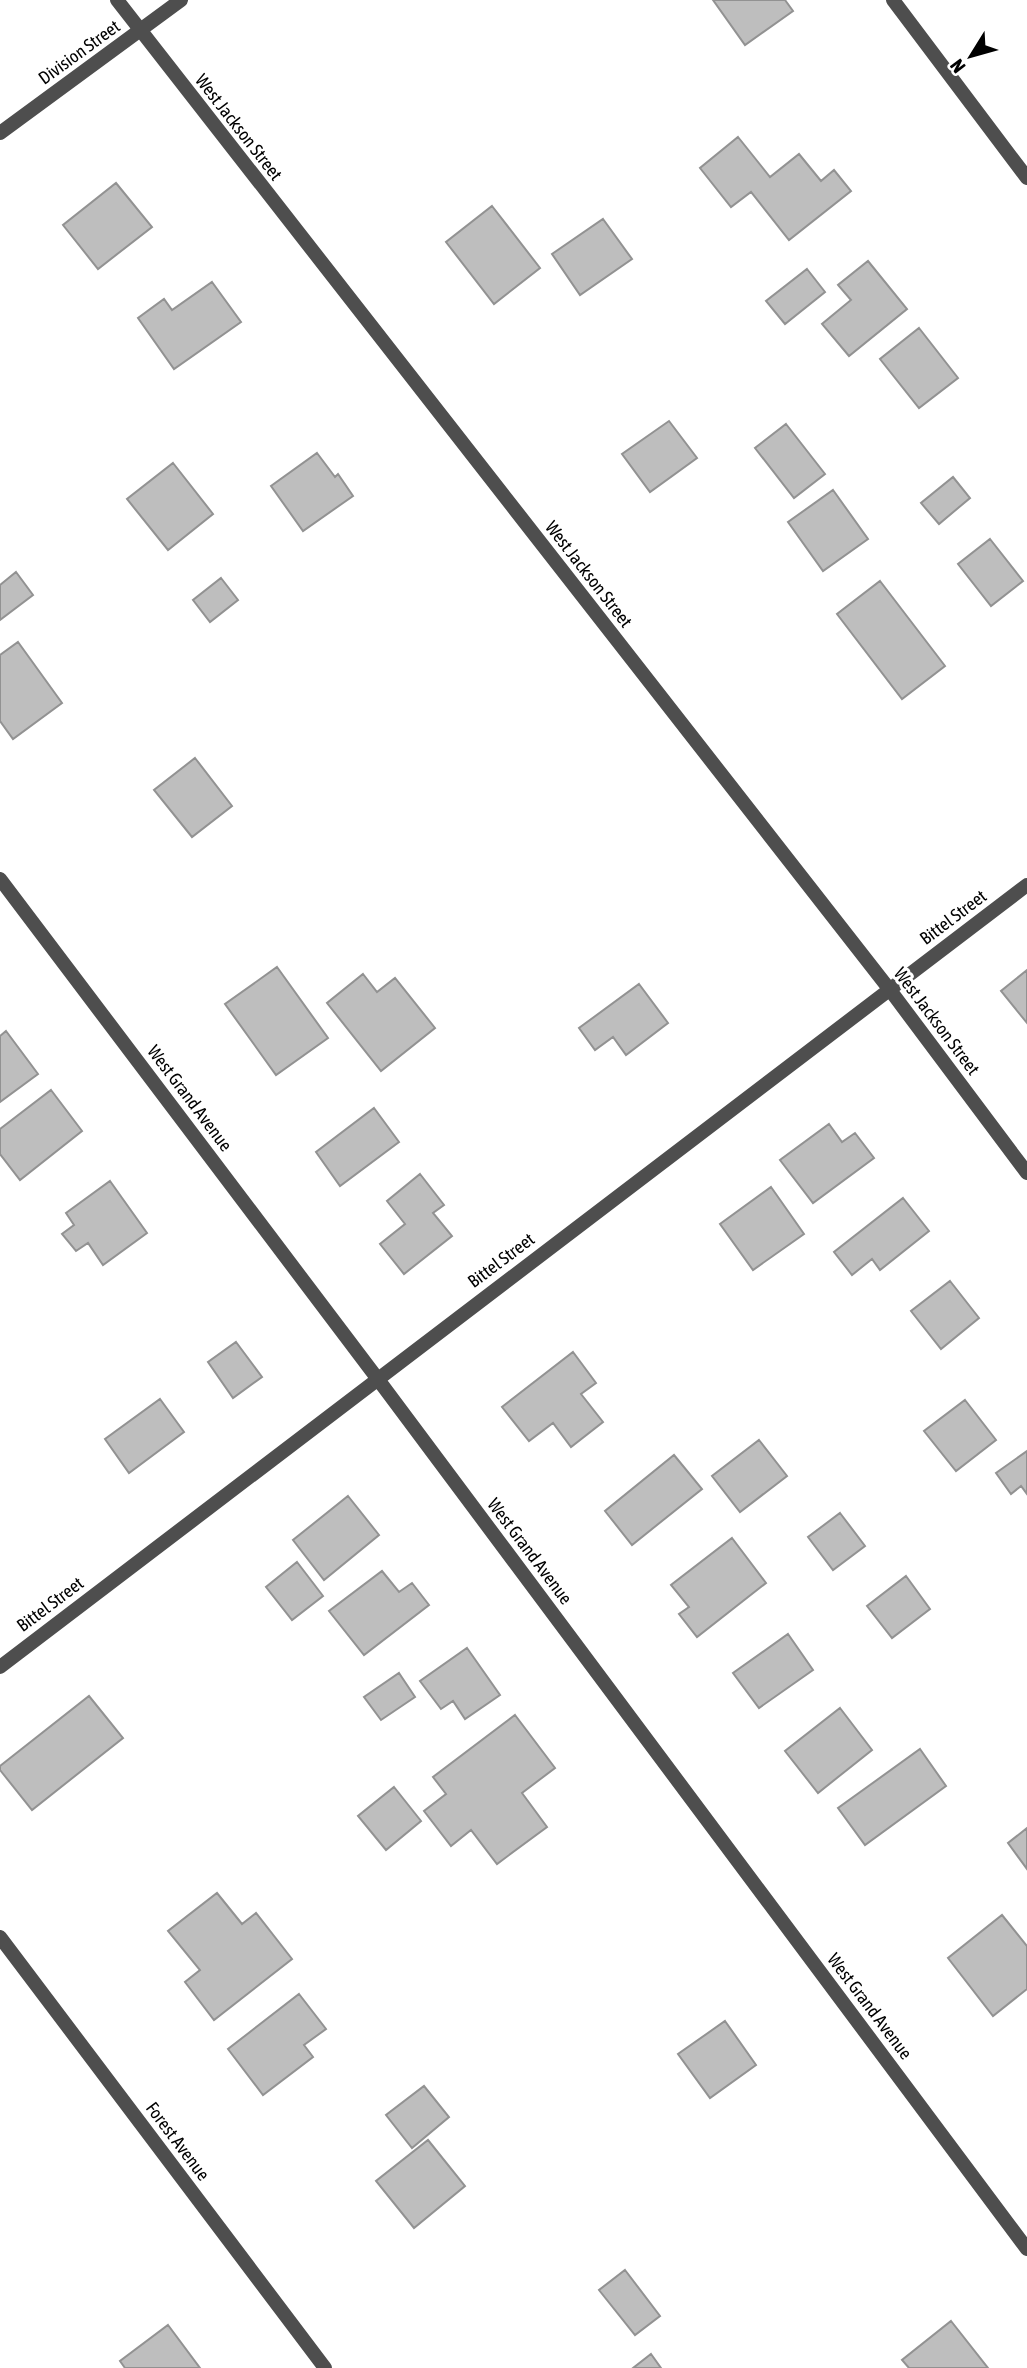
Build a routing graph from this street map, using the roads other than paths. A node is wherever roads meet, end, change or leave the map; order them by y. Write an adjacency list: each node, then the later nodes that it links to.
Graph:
1 (117, 0): 4 (street, West Jackson Street)
2 (181, 0): 4 (street, Division Street)
3 (893, 0): 6 (street)
4 (140, 31): 5 (street, Division Street); 9 (street, West Jackson Street)
5 (0, 133)
6 (1027, 178)
7 (0, 879): 11 (street, West Grand Avenue)
8 (1027, 885): 9 (street, Bittel Street)
9 (890, 990): 10 (street, West Jackson Street); 11 (street, Bittel Street)
10 (1027, 1173)
11 (377, 1378): 12 (street, Bittel Street); 14 (street, West Grand Avenue)
12 (0, 1667)
13 (0, 1937): 15 (street, Forest Avenue)
14 (1027, 2249)
15 (324, 2368)

